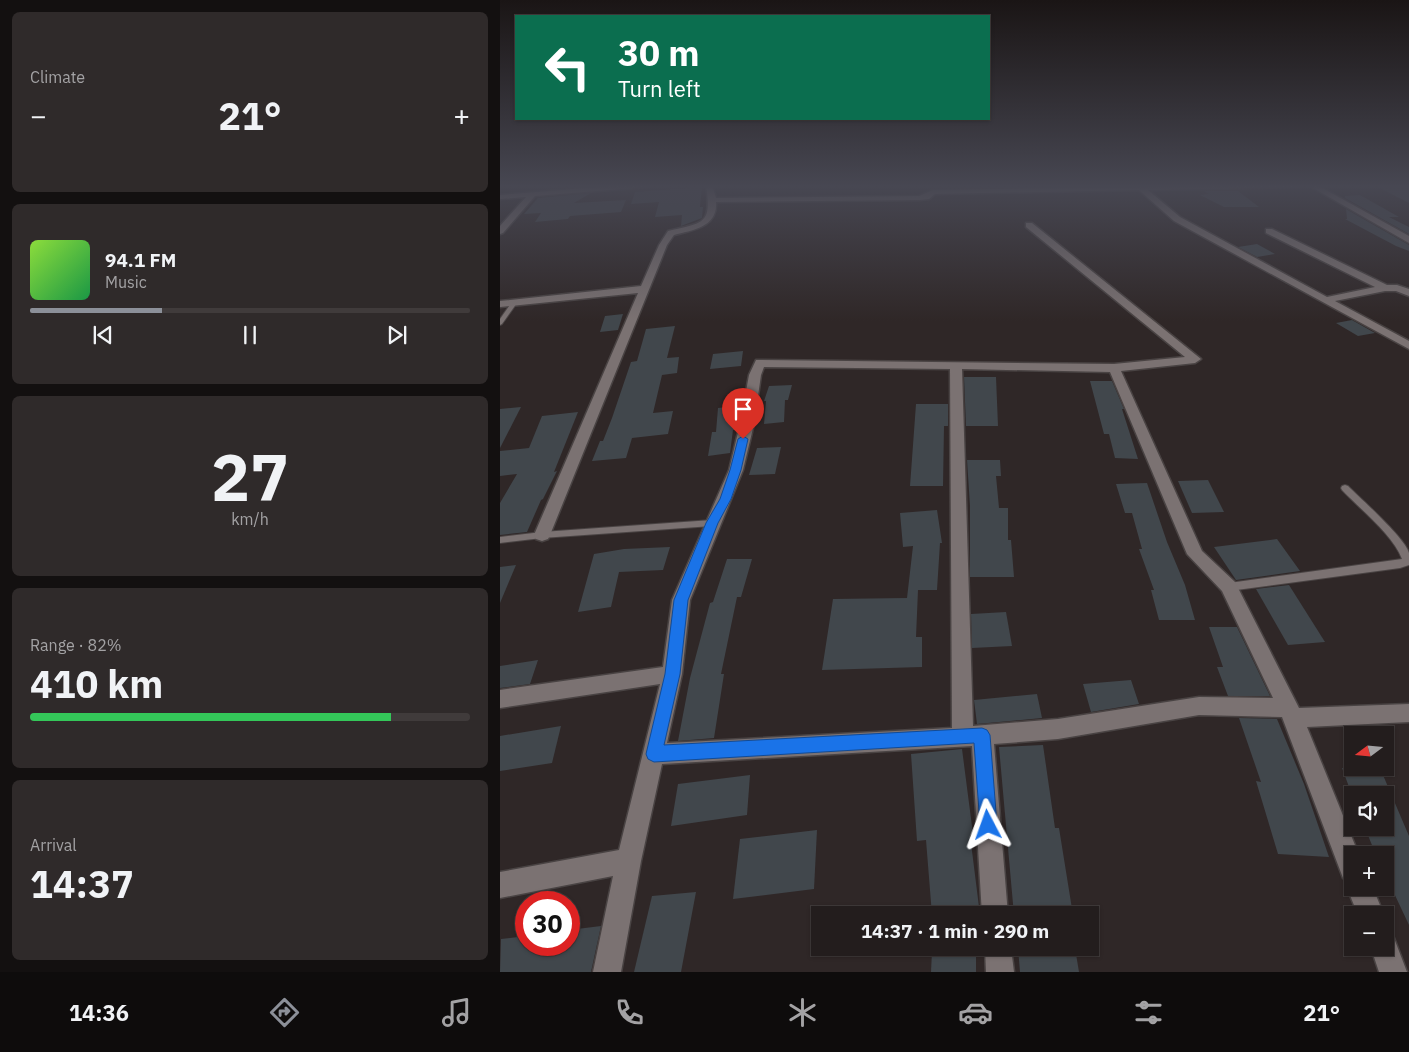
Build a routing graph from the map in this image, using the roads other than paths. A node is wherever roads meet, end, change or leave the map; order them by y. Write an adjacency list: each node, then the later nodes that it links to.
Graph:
1 (682, 230): 8 (street)
2 (1037, 230): 16 (street)
3 (1198, 230): 10 (street)
4 (1392, 230): 6 (street)
5 (1269, 231): 7 (street)
6 (1409, 240)
7 (1385, 288): 9 (street); 10 (street)
8 (644, 289): 11 (street); 19 (street)
9 (1409, 293)
10 (1326, 300): 14 (street)
11 (514, 303): 12 (street); 13 (lane)
12 (500, 304)
13 (500, 323)
14 (1409, 346)
15 (956, 367): 16 (street); 18 (street); 26 (street)
16 (1114, 368): 21 (street)
17 (1345, 488): 21 (lane)
18 (712, 523): 19 (lane); 22 (street)
19 (542, 535): 20 (lane)
20 (500, 540)
21 (1229, 586): 24 (street)
22 (672, 674): 23 (street); 27 (street)
23 (500, 699)
24 (1291, 713): 25 (street); 26 (street); 28 (street)
25 (1409, 713)
26 (972, 736): 27 (street); 31 (street)
27 (654, 754): 29 (street)
28 (1344, 849)
29 (629, 861): 30 (street); 34 (street)
30 (500, 885)
31 (994, 906)
32 (999, 956): 35 (street)
33 (1387, 956): 36 (street)
34 (606, 972)
35 (1000, 972)
36 (1393, 972)

